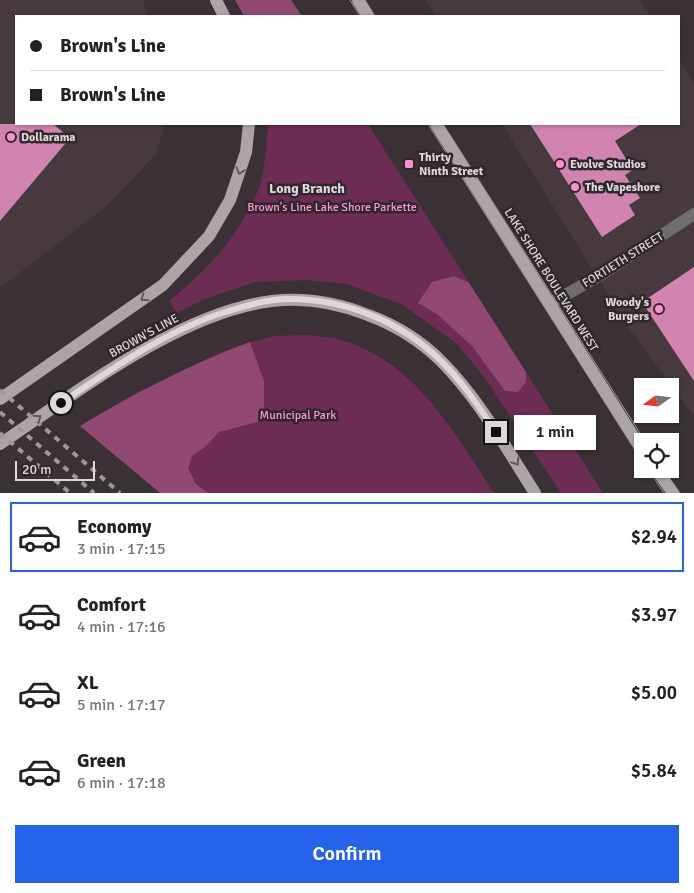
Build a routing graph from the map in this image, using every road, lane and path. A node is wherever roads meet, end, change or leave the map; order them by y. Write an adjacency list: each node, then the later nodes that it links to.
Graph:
1 (216, 0): 3 (main road)
2 (358, 0): 4 (main road)
3 (224, 15)
4 (367, 15)
5 (249, 125): 9 (main road, one-way to 9)
6 (437, 125): 8 (main road, LAKE SHORE BOULEVARD WEST)
7 (694, 214): 8 (street, FORTIETH STREET)
8 (550, 304): 10 (main road, LAKE SHORE BOULEVARD WEST)
9 (0, 399)
10 (634, 437)
11 (0, 444): 13 (main road, BROWN'S LINE, one-way to 13)
12 (662, 478): 14 (main road)
13 (536, 493)
14 (673, 493)

